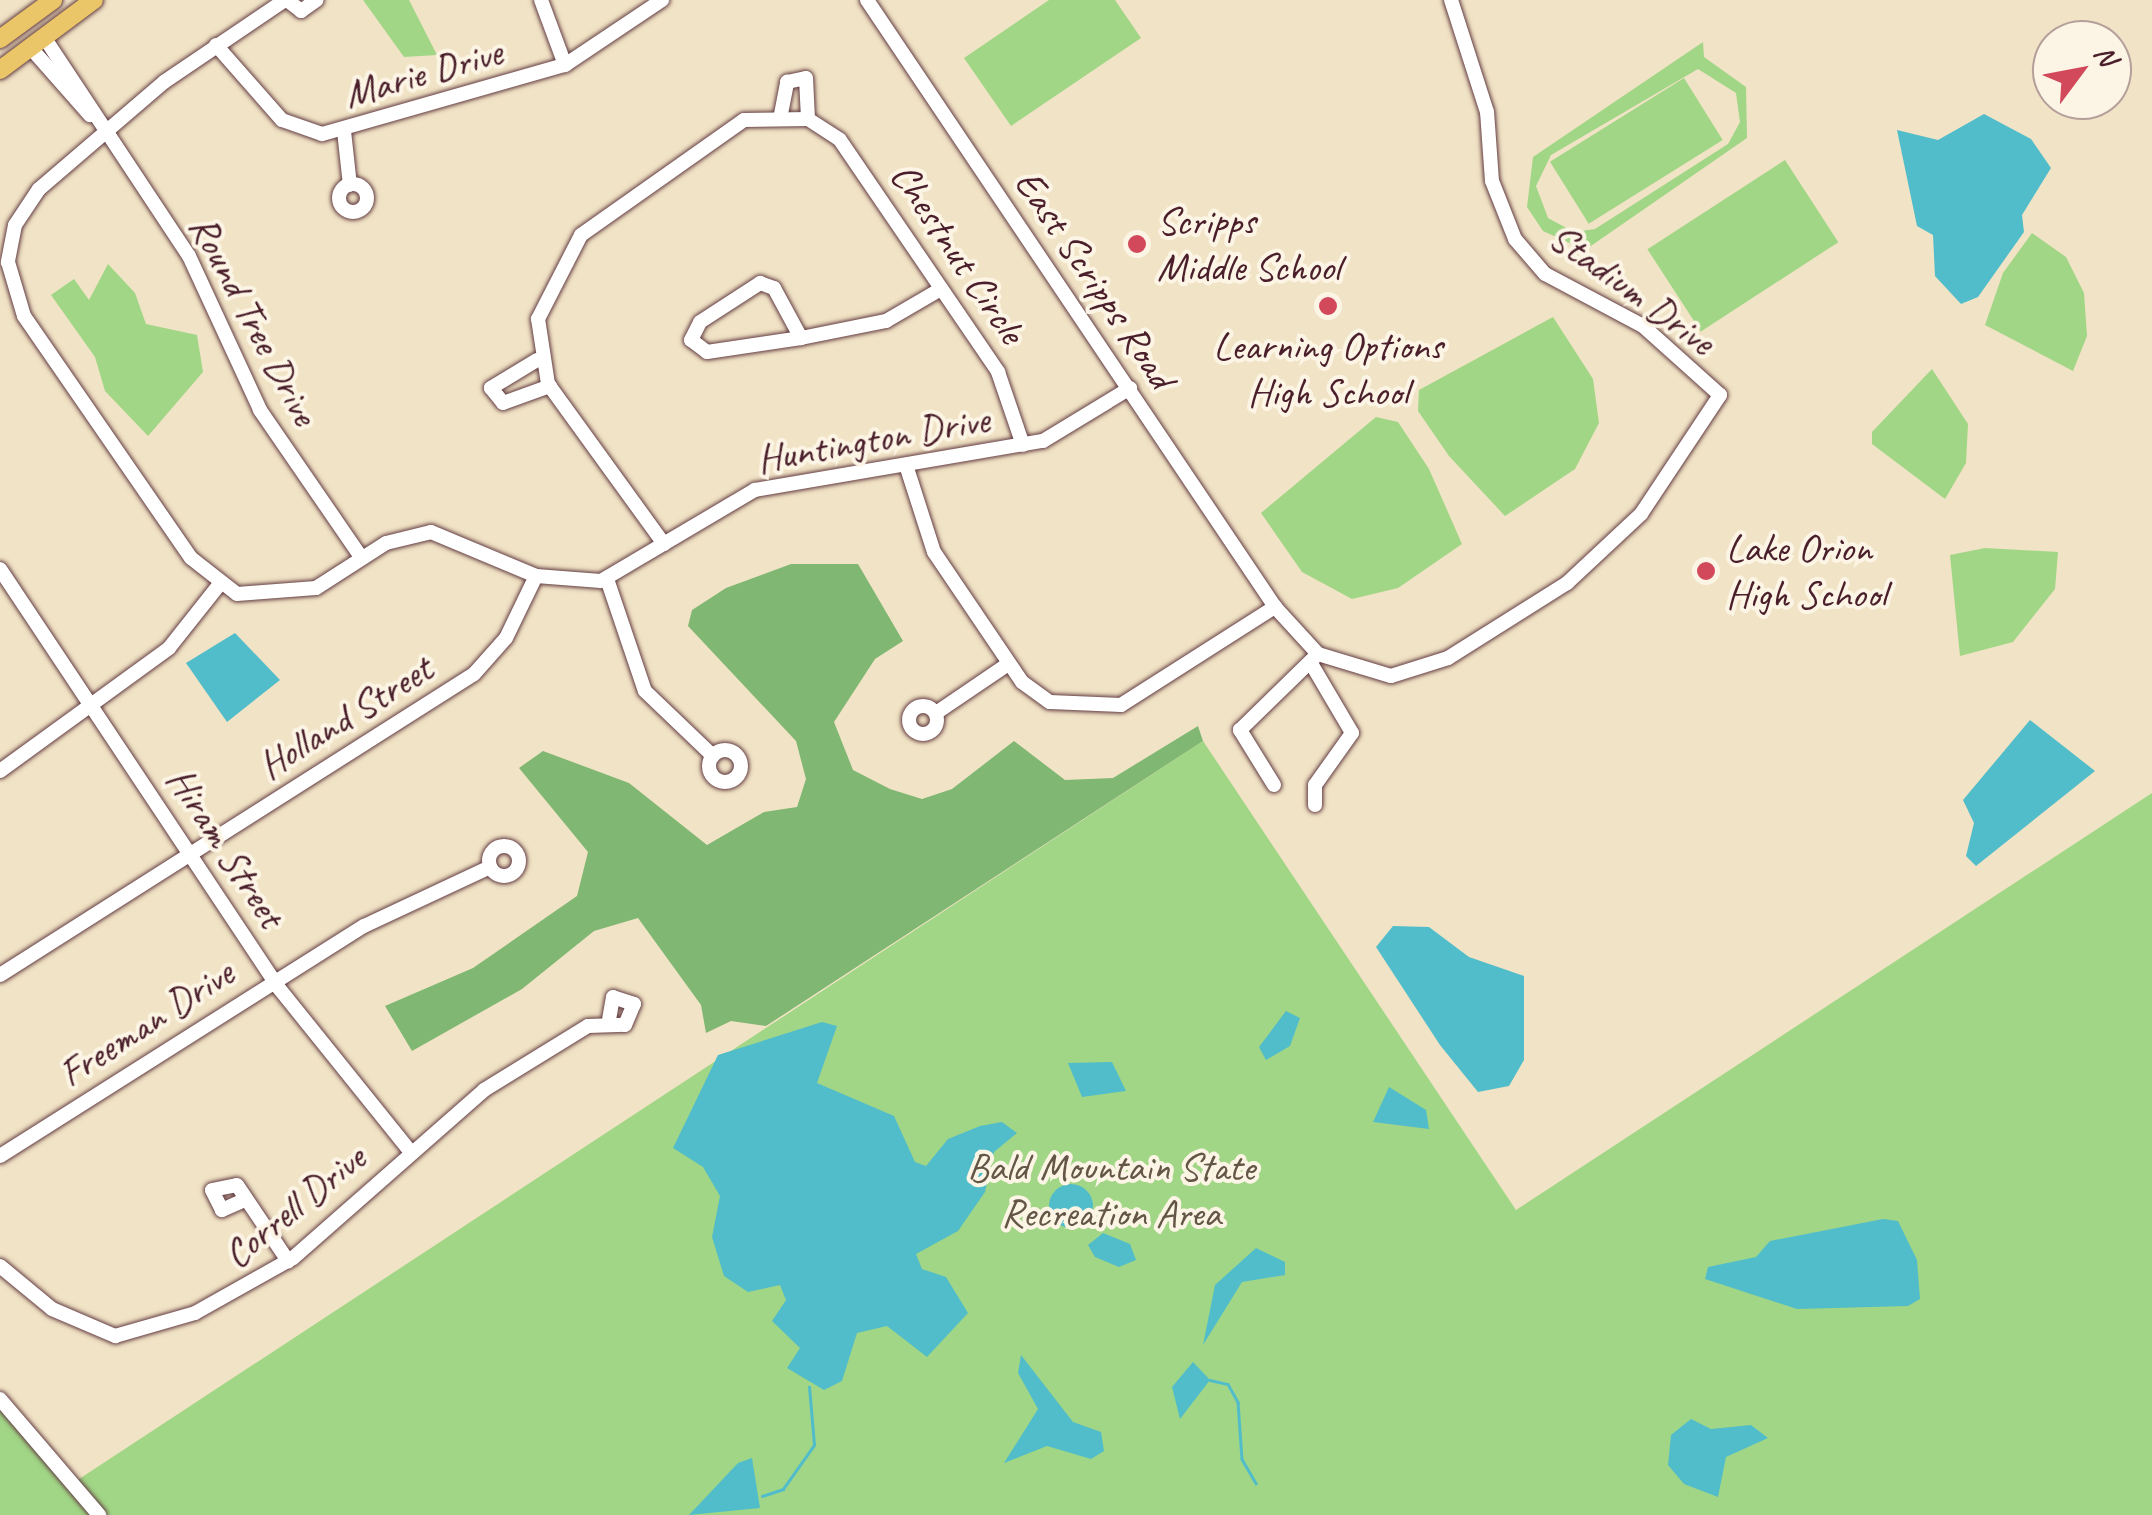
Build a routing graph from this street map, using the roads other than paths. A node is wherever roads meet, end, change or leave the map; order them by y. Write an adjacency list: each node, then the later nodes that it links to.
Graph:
1 (52, 0): 9 (main road)
2 (94, 0): 10 (main road)
3 (286, 0): 4 (street); 11 (street)
4 (317, 0)
5 (541, 0): 12 (street)
6 (662, 0): 12 (street, Marie Drive)
7 (867, 0): 25 (street, East Scripps Road)
8 (1451, 0): 35 (street, Stadium Drive)
9 (0, 39)
10 (37, 42): 13 (main road); 17 (street, Round Tree Drive)
11 (216, 45): 16 (street, Marie Drive); 17 (street)
12 (565, 65): 16 (street, Marie Drive)
13 (0, 70)
14 (781, 114): 15 (street, Chestnut Circle); 15 (street); 23 (street, Chestnut Circle)
15 (808, 119): 21 (street, Chestnut Circle)
16 (344, 131): 18 (street)
17 (104, 140): 19 (street); 29 (street, Round Tree Drive)
18 (350, 185)
19 (7, 229): 20 (street)
20 (4, 259): 33 (street)
21 (941, 289): 22 (street); 26 (street, Chestnut Circle)
22 (801, 338): 22 (street)
23 (537, 360): 24 (street); 24 (street)
24 (550, 386): 28 (street)
25 (1130, 388): 26 (street, Huntington Drive); 34 (street, East Scripps Road)
26 (1023, 445): 27 (street, Huntington Drive)
27 (906, 465): 28 (street, Huntington Drive); 36 (street)
28 (664, 544): 32 (street, Huntington Drive)
29 (360, 557): 31 (street); 33 (street)
30 (0, 569): 37 (street, Hiram Street)
31 (536, 576): 32 (street); 43 (street, Holland Street)
32 (608, 579): 39 (street)
33 (219, 585): 37 (street)
34 (1275, 607): 35 (street, East Scripps Road); 36 (street)
35 (1315, 660): 41 (street); 42 (street, East Scripps Road)
36 (1008, 664): 38 (street)
37 (92, 704): 40 (street); 43 (street, Hiram Street)
38 (936, 713)
39 (713, 756)
40 (0, 771)
41 (1274, 785)
42 (1315, 804)
43 (192, 853): 45 (street, Holland Street); 46 (street, Hiram Street)
44 (490, 867): 46 (street, Freeman Drive)
45 (0, 976)
46 (274, 980): 48 (street, Hiram Street); 49 (street, Freeman Drive)
47 (609, 1019): 48 (street, Correll Drive)
48 (410, 1151): 51 (street, Correll Drive)
49 (0, 1156)
50 (240, 1202): 51 (street)
51 (288, 1261): 52 (street, Correll Drive)
52 (0, 1266)
53 (0, 1399): 54 (street)
54 (98, 1515)

